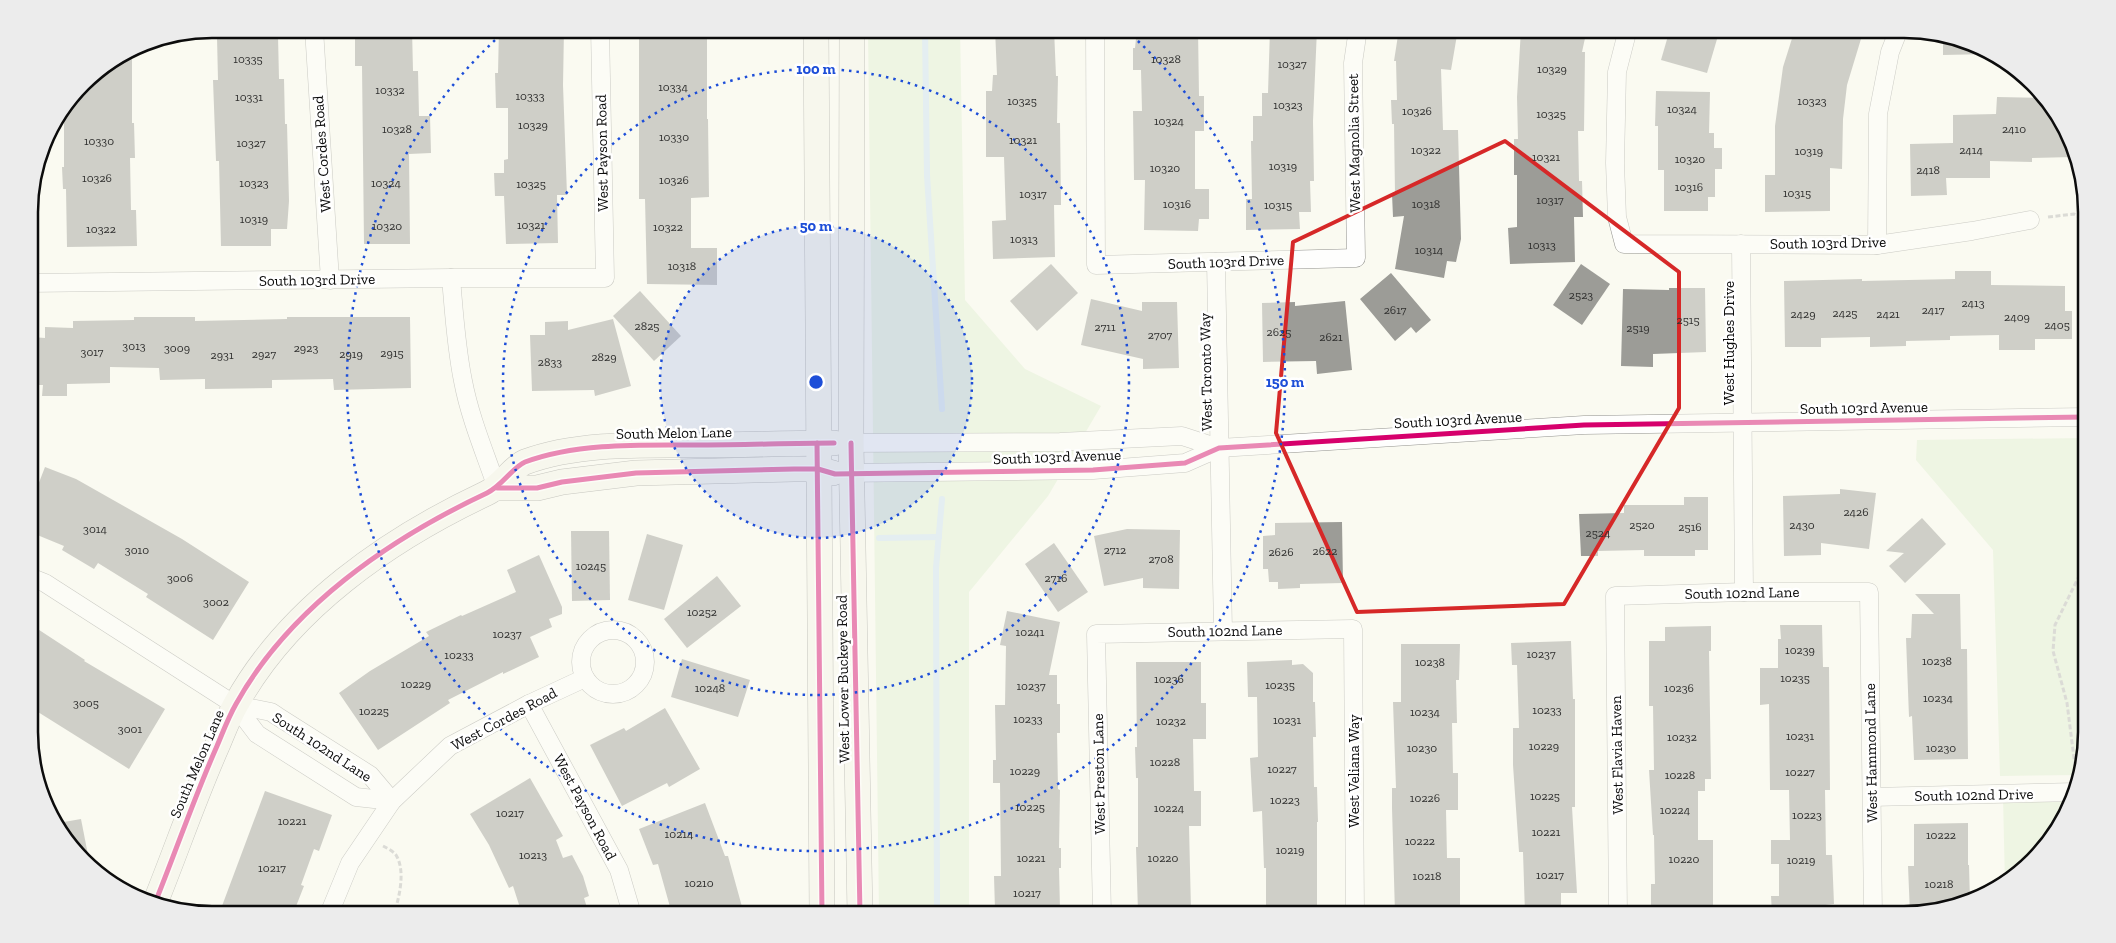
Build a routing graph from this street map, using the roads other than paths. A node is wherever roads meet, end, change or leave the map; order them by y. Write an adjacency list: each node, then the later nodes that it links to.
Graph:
1 (315, 38): 16 (street, West Cordes Road)
2 (600, 38): 15 (street, West Payson Road)
3 (816, 38): 20 (main road, West Lower Buckeye Road)
4 (852, 38): 20 (main road, West Lower Buckeye Road)
5 (1095, 38): 13 (street, South 103rd Drive)
6 (1357, 38): 12 (street, West Magnolia Street)
7 (1626, 38): 10 (street, South 103rd Drive)
8 (1895, 38): 11 (street)
9 (2030, 220): 11 (street, South 103rd Drive)
10 (1741, 244): 11 (street, South 103rd Drive); 19 (street, West Hughes Drive)
11 (1877, 245)
12 (1356, 258): 13 (street, South 103rd Drive)
13 (1216, 262): 21 (street, West Toronto Way)
14 (451, 278): 15 (street, South 103rd Drive); 16 (street, South 103rd Drive); 23 (street)
15 (605, 278)
16 (330, 280): 17 (street, South 103rd Drive)
17 (38, 283)
18 (2078, 417): 19 (street, South 103rd Avenue)
19 (1742, 423): 21 (street, South 103rd Avenue); 25 (street, West Hughes Drive)
20 (834, 443): 21 (street, South 103rd Avenue); 22 (main road, West Lower Buckeye Road); 22 (main road, West Lower Buckeye Road); 23 (main road, South Melon Lane)
21 (1219, 448): 22 (street, South 103rd Avenue); 29 (street, West Toronto Way)
22 (835, 472): 23 (main road, South Melon Lane); 44 (main road, West Lower Buckeye Road); 45 (main road, West Lower Buckeye Road)
23 (497, 488): 33 (main road, South Melon Lane)
24 (38, 580): 33 (street, South 102nd Lane)
25 (1744, 592): 26 (street, South 102nd Lane); 27 (street, South 102nd Lane)
26 (1869, 592): 35 (street, West Hammond Lane)
27 (1615, 596): 40 (street, West Flavia Haven)
28 (1354, 629): 29 (street, South 102nd Lane); 39 (street, West Veliana Way)
29 (1223, 631): 30 (street, South 102nd Lane)
30 (1096, 634): 38 (street, West Preston Lane)
31 (584, 678): 32 (street, West Cordes Road)
32 (529, 704): 36 (street, West Cordes Road); 43 (street, West Payson Road)
33 (235, 705): 36 (street, South 102nd Lane); 36 (street, South 102nd Lane); 37 (main road, South Melon Lane)
34 (2067, 792): 35 (street, South 102nd Drive)
35 (1872, 797): 41 (street, West Hammond Lane)
36 (392, 801): 42 (street, West Cordes Road)
37 (157, 897)
38 (1102, 905)
39 (1355, 905)
40 (1618, 905)
41 (1873, 905)
42 (332, 906)
43 (630, 906)
44 (822, 906)
45 (860, 906)

